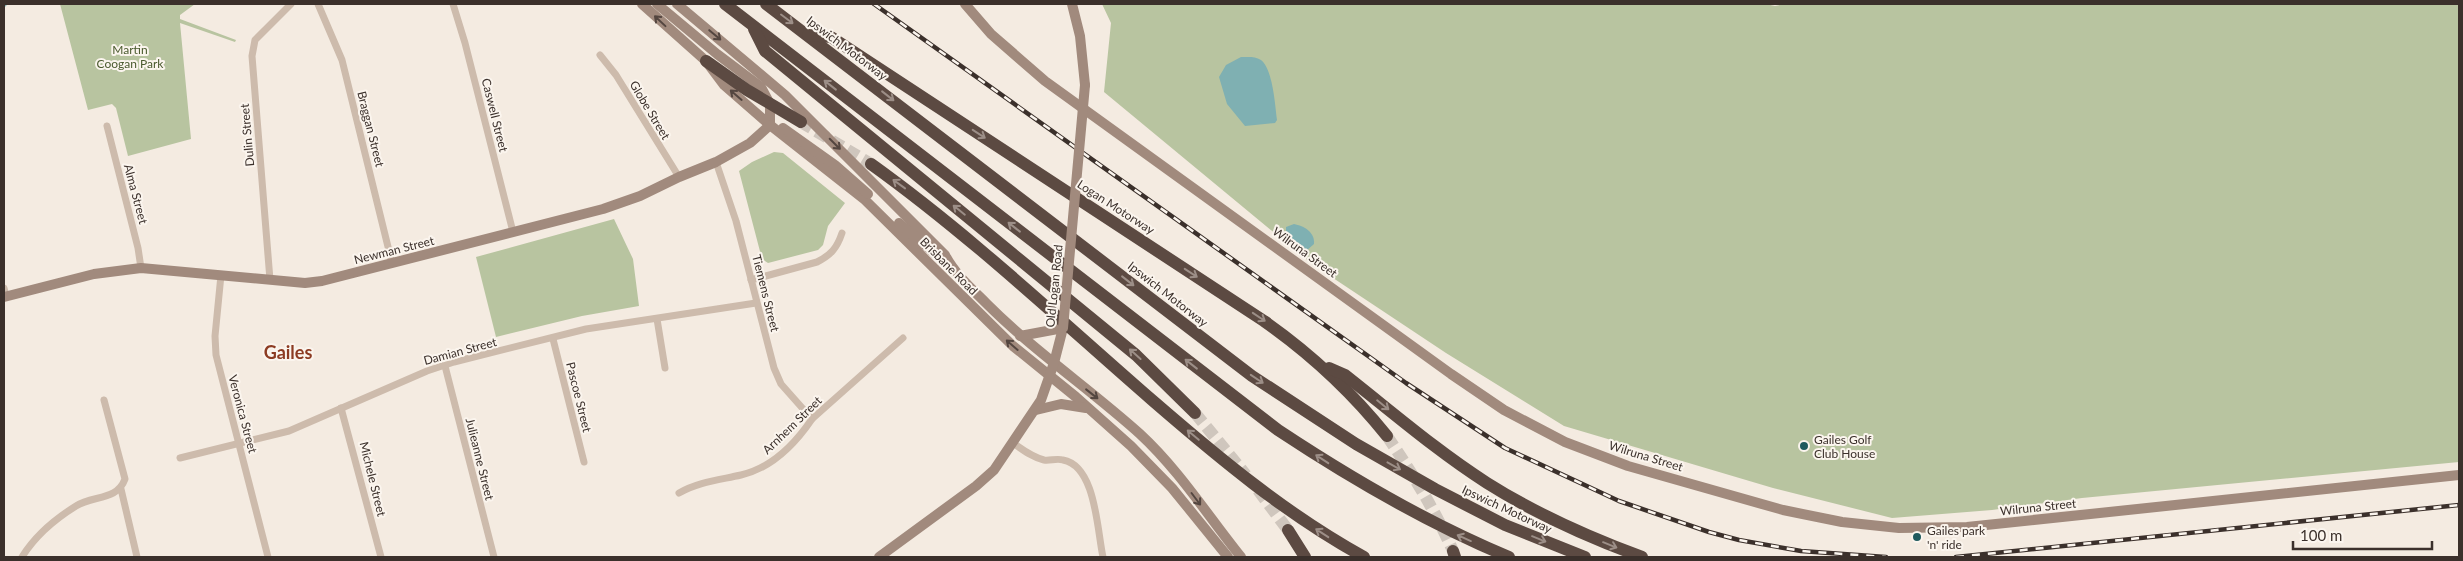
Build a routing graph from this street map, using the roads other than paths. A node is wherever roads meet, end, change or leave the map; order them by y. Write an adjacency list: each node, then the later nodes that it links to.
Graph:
1 (292, 4): 28 (street, Dulin Street)
2 (318, 4): 24 (street, Braggan Street)
3 (453, 4): 22 (street, Caswell Street)
4 (642, 4): 14 (main road, Brisbane Road, one-way to 4)
5 (657, 4): 15 (main road)
6 (677, 4): 26 (main road, Brisbane Road, one-way to 26)
7 (725, 4): 11 (highway)
8 (766, 4): 12 (highway, Ipswich Motorway, one-way to 12)
9 (965, 4): 53 (main road, Wilruna Street)
10 (1072, 4): 33 (main road, Old Logan Road, bridge)
11 (751, 25): 46 (highway, one-way to 11); 68 (highway, one-way to 11)
12 (808, 35): 38 (highway, Logan Motorway, one-way to 38); 69 (highway, Ipswich Motorway, one-way to 69)
13 (600, 55): 21 (street, Globe Street)
14 (706, 61): 15 (highway); 18 (main road, Brisbane Road, one-way to 14)
15 (770, 104): 16 (highway); 18 (main road)
16 (801, 122)
17 (107, 126): 25 (street, Alma Street)
18 (770, 126): 19 (main road, Newman Street); 26 (main road); 41 (main road, Brisbane Road, one-way to 18)
19 (716, 162): 21 (main road, Newman Street); 29 (street, Tiemens Street)
20 (871, 164): 67 (highway, one-way to 20)
21 (679, 177): 22 (main road, Newman Street)
22 (513, 232): 24 (main road, Newman Street)
23 (842, 233): 29 (street)
24 (392, 264): 28 (main road, Newman Street)
25 (141, 268): 27 (main road, Newman Street); 30 (main road, Newman Street)
26 (953, 270): 34 (main road, Brisbane Road)
27 (222, 275): 28 (main road, Newman Street); 49 (street, Veronica Street)
28 (270, 280)
29 (751, 280): 31 (street, Tiemens Street)
30 (4, 294)
31 (756, 302): 32 (street, Damian Street); 47 (street, Tiemens Street)
32 (657, 319): 35 (street, Damian Street); 40 (street)
33 (1060, 331): 34 (main road); 37 (main road, Old Logan Road)
34 (1020, 336): 37 (main road, Brisbane Road)
35 (553, 338): 39 (street, Damian Street); 52 (street, Pascoe Street)
36 (903, 338): 47 (street, Arnhem Street)
37 (1054, 363): 41 (main road, Old Logan Road); 65 (main road, Brisbane Road, one-way to 65)
38 (1320, 364): 48 (highway, Logan Motorway); 70 (highway, one-way to 70)
39 (445, 366): 43 (street, Damian Street); 61 (street, Julieanne Street)
40 (664, 368)
41 (1049, 376): 44 (main road, Brisbane Road); 45 (main road, Old Logan Road)
42 (104, 400): 54 (street)
43 (341, 408): 49 (street, Damian Street); 60 (street, Michele Street)
44 (1087, 408): 45 (main road); 64 (main road, Brisbane Road)
45 (1036, 410): 50 (main road, Old Logan Road)
46 (1195, 413)
47 (812, 419): 55 (street, Arnhem Street)
48 (1387, 436)
49 (239, 443): 51 (street, Damian Street); 59 (street, Veronica Street)
50 (1014, 443): 62 (main road, Old Logan Road); 63 (street)
51 (180, 458)
52 (584, 462)
53 (2459, 475)
54 (121, 489): 57 (street); 58 (street)
55 (678, 493)
56 (1288, 530): 66 (highway)
57 (22, 557)
58 (138, 557)
59 (268, 557)
60 (381, 557)
61 (494, 557)
62 (879, 557)
63 (1103, 557)
64 (1228, 557)
65 (1241, 557)
66 (1305, 557)
67 (1364, 557)
68 (1509, 557)
69 (1585, 557)
70 (1642, 557)

